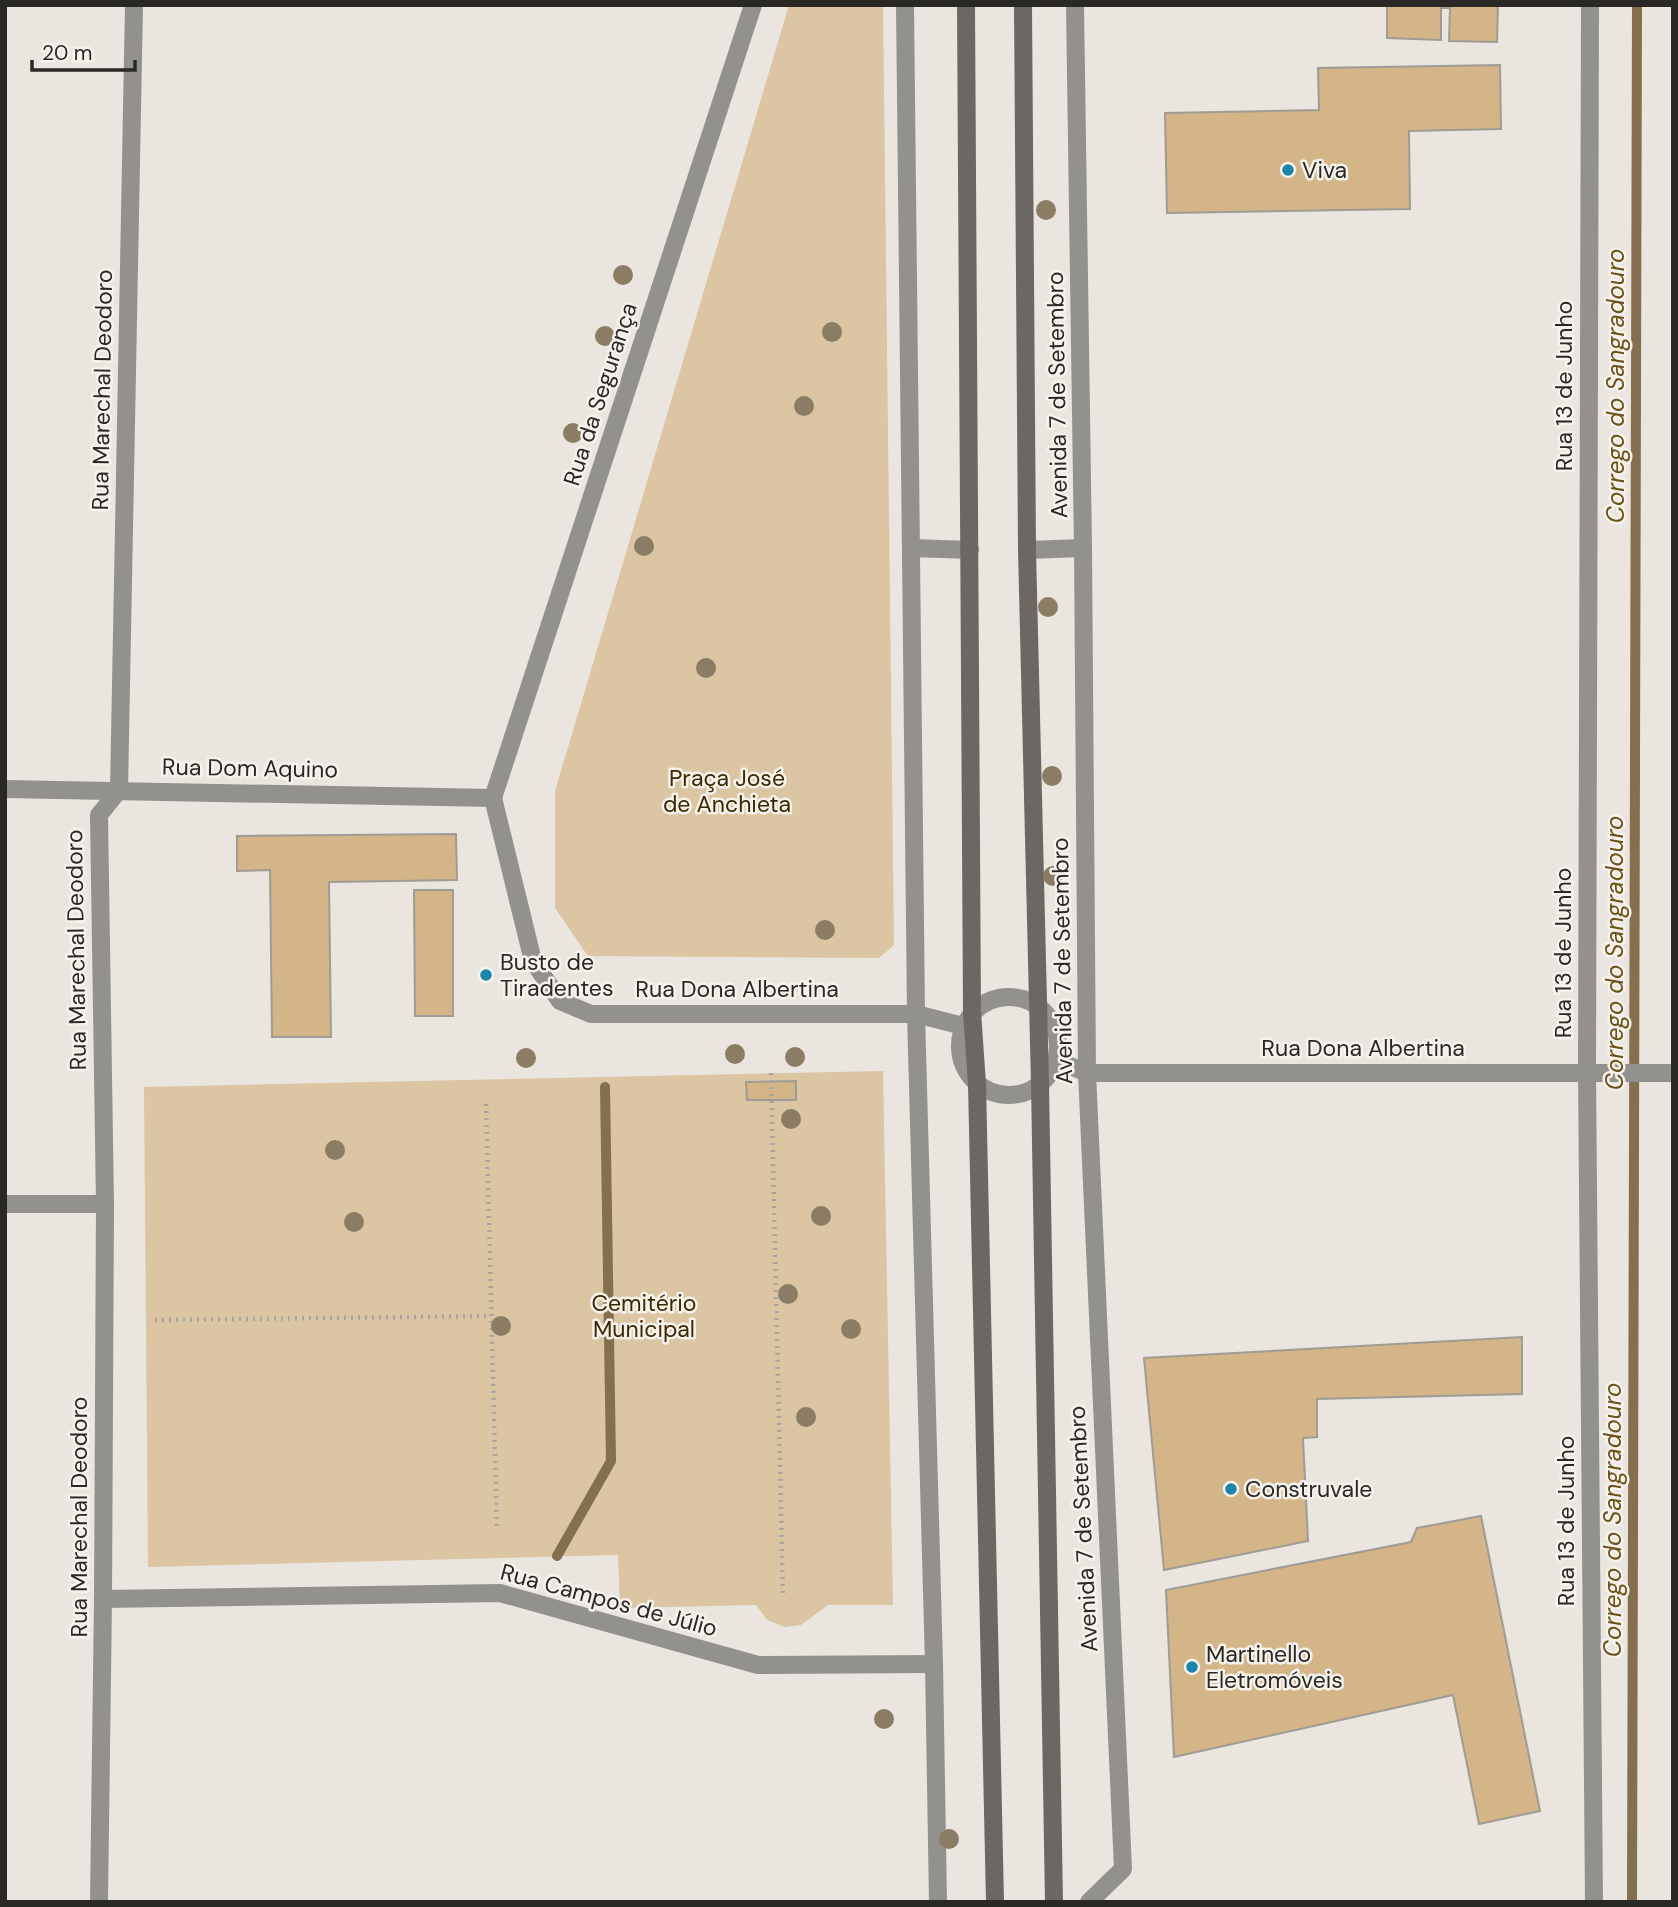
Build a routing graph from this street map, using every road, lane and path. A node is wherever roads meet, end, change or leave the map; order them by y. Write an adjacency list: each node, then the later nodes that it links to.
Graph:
1 (134, 5): 13 (street, Rua Marechal Deodoro)
2 (753, 5): 14 (street, Rua da Segurança)
3 (905, 5): 8 (street)
4 (966, 5): 10 (main road)
5 (1023, 5): 11 (main road, Avenida 7 de Setembro)
6 (1075, 5): 9 (street, Avenida 7 de Setembro)
7 (1590, 5): 19 (street, Rua 13 de Junho)
8 (912, 548): 10 (street); 16 (street)
9 (1083, 548): 11 (street); 21 (street, Avenida 7 de Setembro)
10 (970, 550): 17 (main road)
11 (1027, 550): 15 (main road, Avenida 7 de Setembro)
12 (5, 789): 13 (street, Rua Dom Aquino)
13 (119, 790): 14 (street, Rua Dom Aquino); 27 (street, Rua Marechal Deodoro)
14 (493, 798): 16 (street, Rua Dona Albertina)
15 (1038, 1006): 17 (street); 18 (street); 24 (main road, Avenida 7 de Setembro)
16 (916, 1014): 17 (street, Rua Dona Albertina); 33 (street)
17 (968, 1019): 23 (main road)
18 (1056, 1060): 21 (street, Rua Dona Albertina); 24 (street)
19 (1587, 1072): 21 (street, Rua Dona Albertina); 22 (street, Rua Dona Albertina); 39 (street, Rua 13 de Junho)
20 (771, 1073): 31 (path)
21 (1087, 1073): 38 (street, Avenida 7 de Setembro)
22 (1673, 1073)
23 (977, 1084): 24 (street); 36 (main road)
24 (1040, 1084): 37 (main road, Avenida 7 de Setembro)
25 (486, 1104): 28 (path)
26 (5, 1204): 27 (street)
27 (105, 1204): 32 (street, Rua Marechal Deodoro)
28 (491, 1316): 29 (path); 30 (path)
29 (156, 1320)
30 (497, 1530)
31 (783, 1596)
32 (103, 1599): 33 (street, Rua Campos de Júlio); 34 (street, Rua Marechal Deodoro)
33 (934, 1664): 35 (street)
34 (99, 1902)
35 (938, 1902)
36 (995, 1902)
37 (1054, 1902)
38 (1089, 1902)
39 (1594, 1902)

